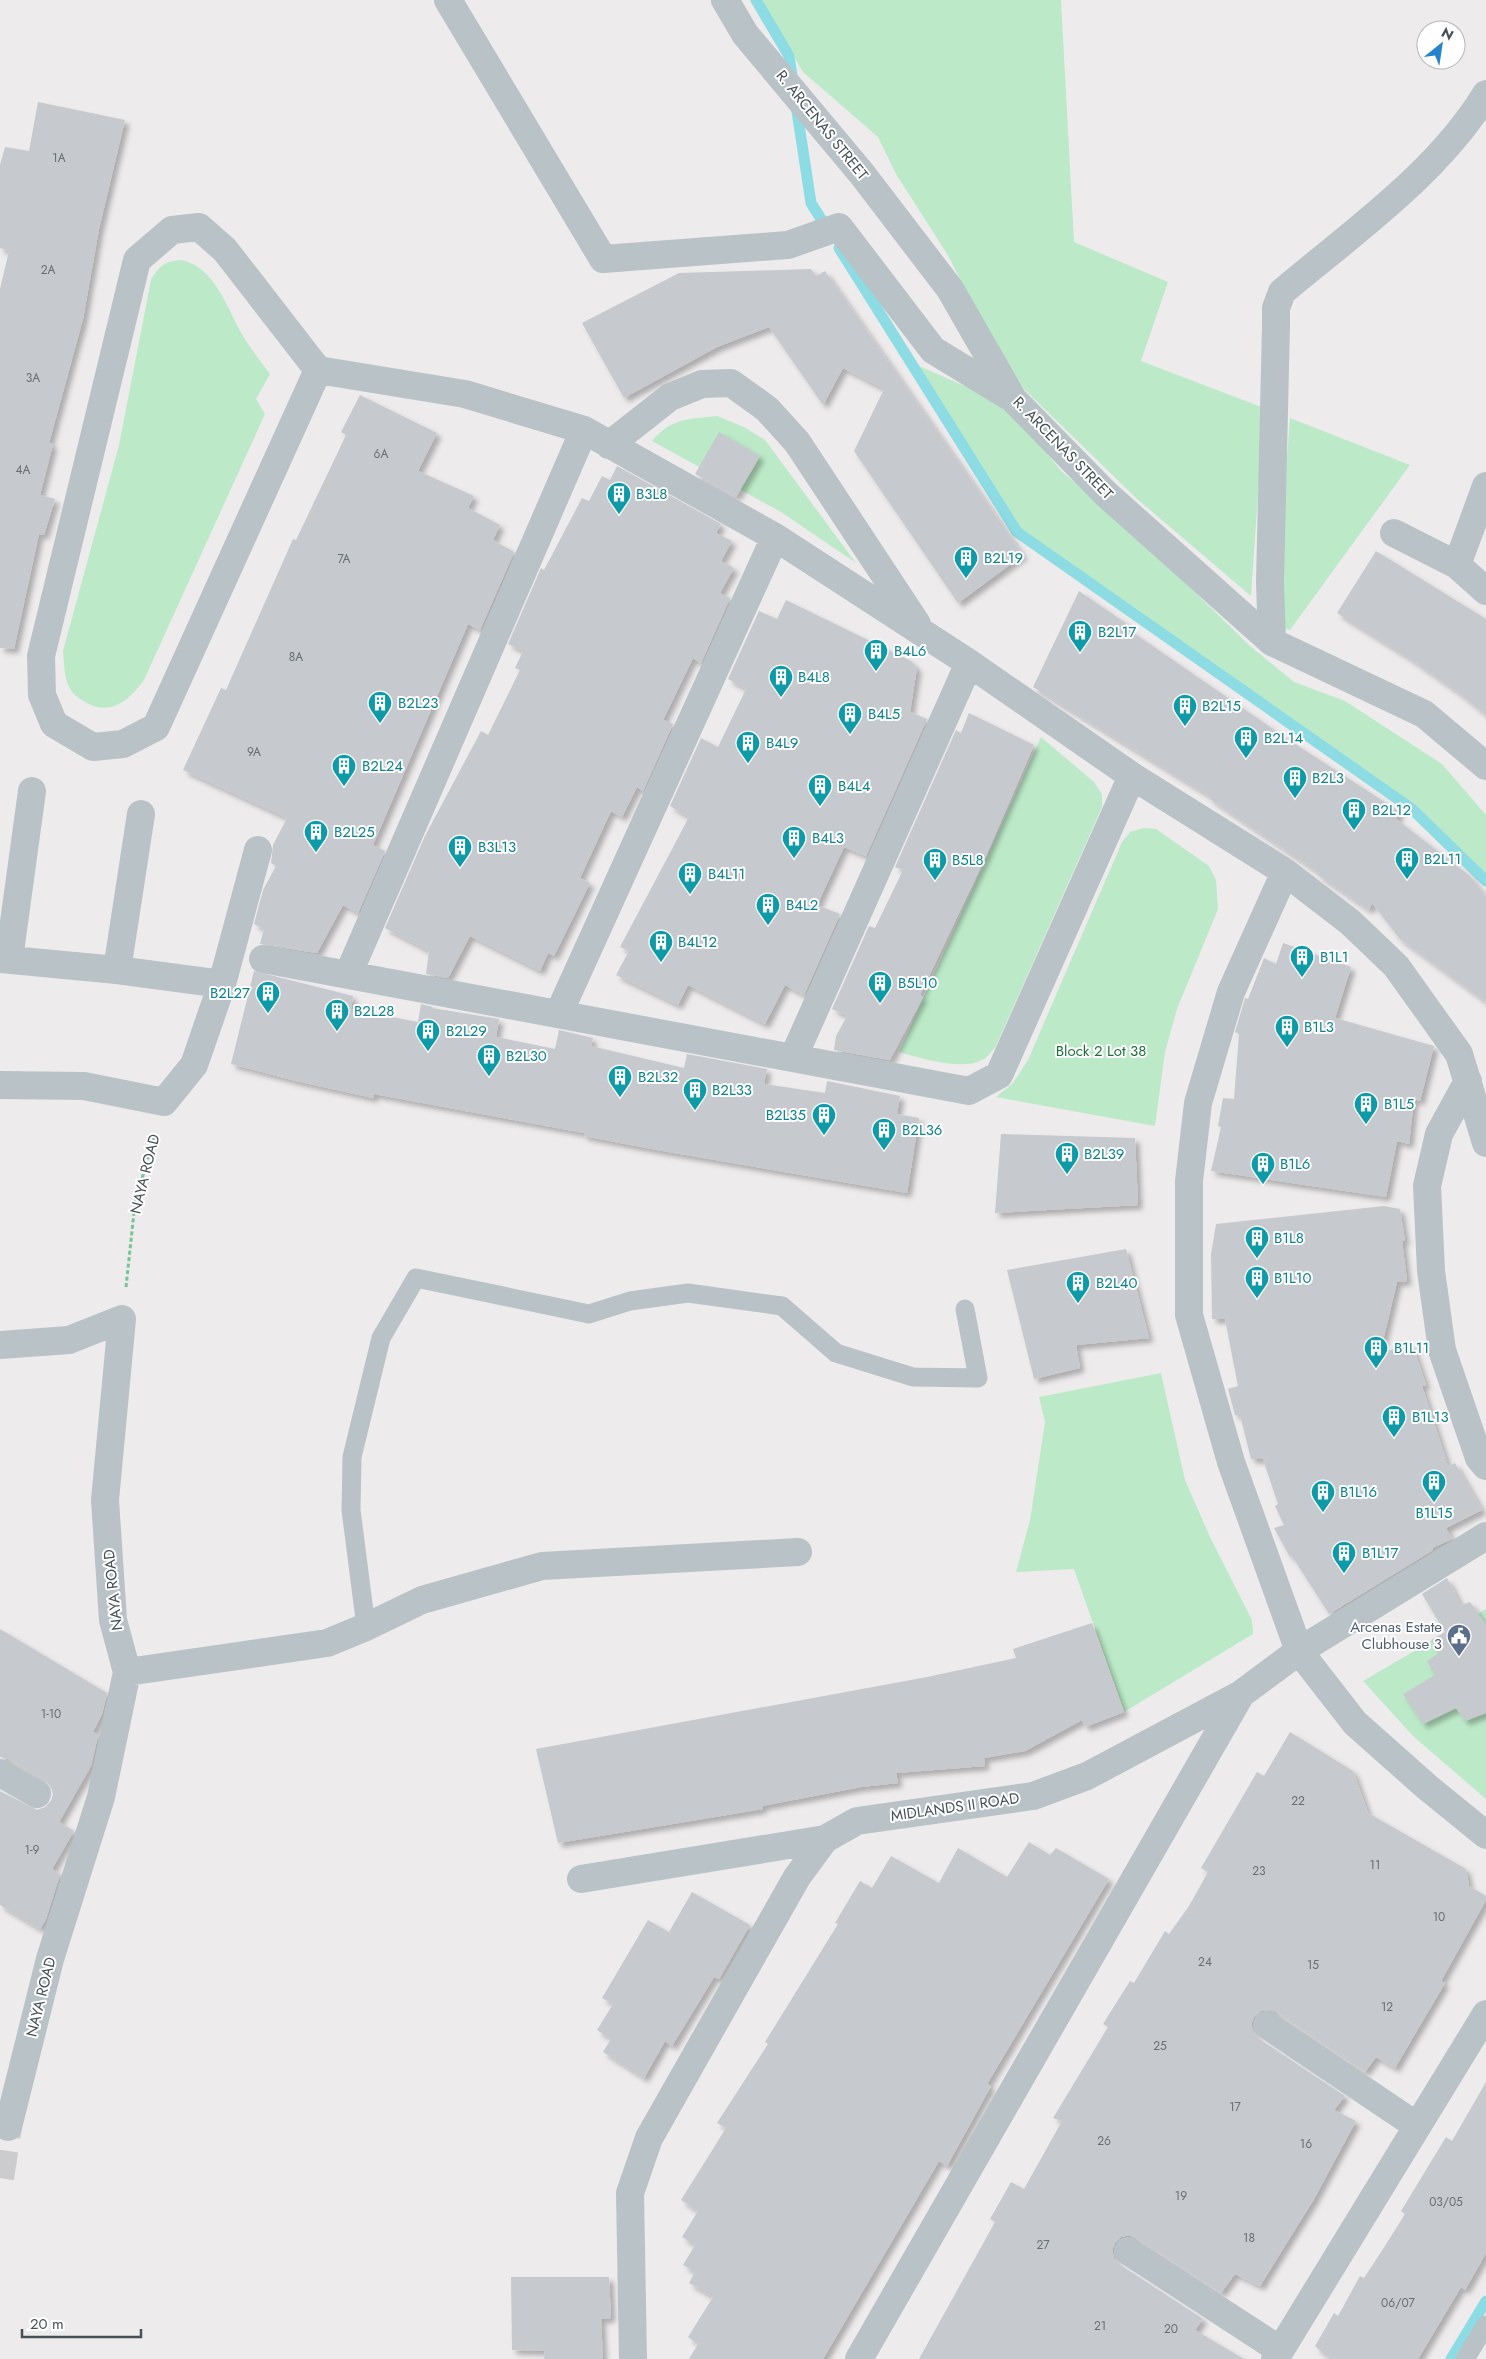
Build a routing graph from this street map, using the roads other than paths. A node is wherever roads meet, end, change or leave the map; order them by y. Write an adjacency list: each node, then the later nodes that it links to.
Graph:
1 (448, 0): 5 (street)
2 (725, 0): 5 (street, R. ARCENAS STREET)
3 (1486, 94): 14 (street)
4 (318, 370): 4 (street); 6 (street)
5 (1013, 399): 14 (street, R. ARCENAS STREET)
6 (584, 430): 7 (street); 25 (street)
7 (609, 445): 10 (street); 13 (street)
8 (1486, 486): 11 (street)
9 (1394, 533): 11 (street)
10 (775, 537): 13 (street); 27 (street)
11 (1457, 565): 12 (street)
12 (1486, 591)
13 (924, 633): 15 (street)
14 (1272, 642): 16 (street, R. ARCENAS STREET)
15 (970, 663): 17 (street); 28 (street)
16 (1486, 766)
17 (1132, 776): 21 (street); 28 (street)
18 (32, 791): 22 (street)
19 (141, 814): 24 (street)
20 (258, 850): 26 (street)
21 (1286, 872): 29 (street); 38 (street)
22 (4, 959): 24 (street)
23 (263, 959): 25 (street)
24 (116, 970): 26 (street)
25 (348, 975): 27 (street)
26 (222, 984): 30 (street)
27 (559, 1012): 28 (street)
28 (794, 1056)
29 (1468, 1080): 31 (street); 34 (street)
30 (0, 1086)
31 (1486, 1143)
32 (964, 1309): 37 (lane)
33 (0, 1345): 39 (street, NAYA ROAD)
34 (1486, 1466)
35 (1486, 1536): 38 (street, MIDLANDS II ROAD)
36 (798, 1552): 37 (street)
37 (366, 1628): 39 (street)
38 (1299, 1650): 40 (street, MIDLANDS II ROAD); 43 (street)
39 (127, 1672): 49 (street, NAYA ROAD)
40 (1241, 1694): 44 (street, MIDLANDS II ROAD); 54 (street)
41 (0, 1773): 42 (street)
42 (37, 1794)
43 (1486, 1835)
44 (825, 1839): 45 (street, MIDLANDS II ROAD); 53 (street)
45 (581, 1880)
46 (1486, 2014): 48 (street)
47 (1267, 2025): 48 (street)
48 (1417, 2126): 52 (street)
49 (8, 2127)
50 (1128, 2251): 52 (street)
51 (1486, 2325): 55 (lane)
52 (1277, 2355)
53 (633, 2359)
54 (859, 2359)
55 (1465, 2359)

